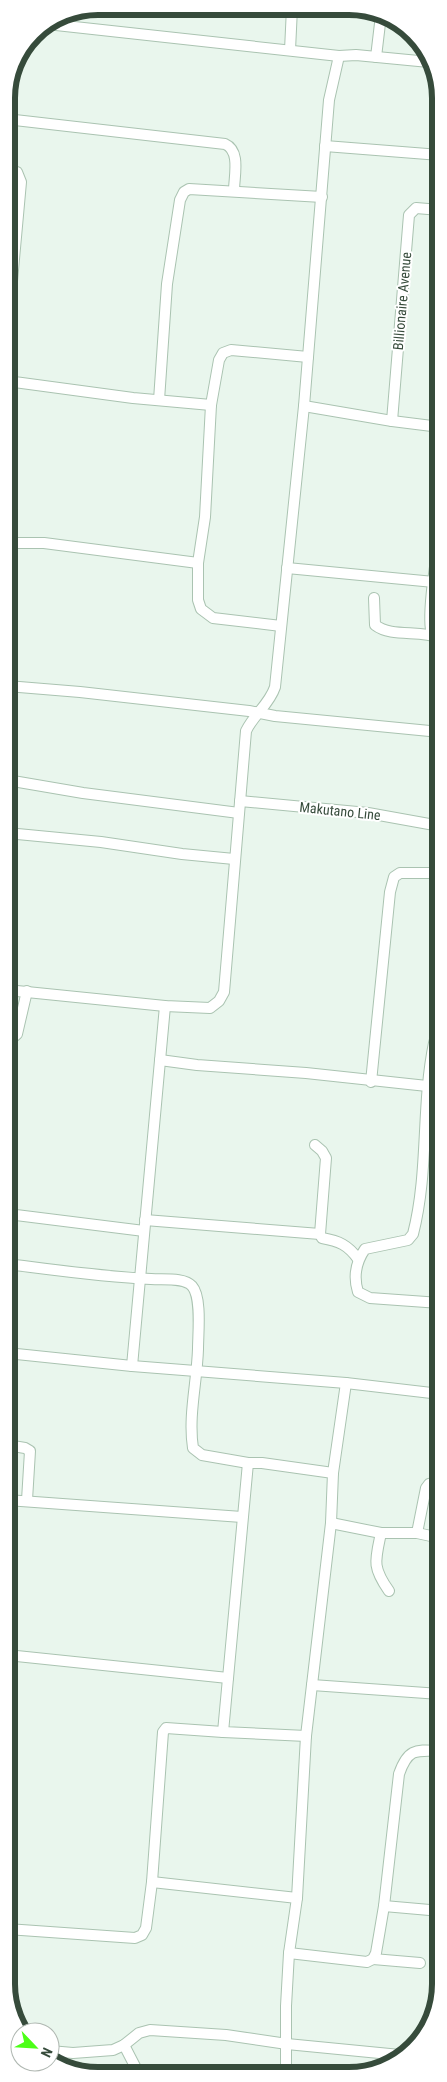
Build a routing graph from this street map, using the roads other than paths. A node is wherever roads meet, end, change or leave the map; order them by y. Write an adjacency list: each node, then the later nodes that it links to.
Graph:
1 (292, 15): 4 (street)
2 (380, 22): 6 (street)
3 (59, 25): 4 (street)
4 (290, 50): 5 (street)
5 (339, 56): 6 (street); 9 (street)
6 (376, 57): 7 (street)
7 (423, 61)
8 (15, 120): 12 (street)
9 (325, 146): 10 (street); 13 (street)
10 (432, 154)
11 (15, 171): 15 (street)
12 (234, 192): 13 (street); 18 (street)
13 (322, 197): 16 (street)
14 (432, 209): 21 (street, Billionaire Avenue)
15 (15, 244)
16 (308, 357): 19 (street); 20 (street)
17 (15, 382): 18 (street)
18 (160, 400): 19 (street)
19 (212, 405): 24 (street)
20 (304, 406): 21 (street); 25 (street)
21 (392, 421): 22 (street)
22 (432, 426)
23 (15, 544): 24 (street)
24 (198, 563): 30 (street)
25 (287, 568): 26 (street); 30 (street)
26 (432, 582)
27 (374, 598): 31 (street)
28 (432, 598): 29 (street)
29 (432, 621)
30 (281, 626): 33 (street)
31 (432, 636)
32 (15, 687): 33 (street)
33 (258, 712): 34 (street); 36 (street)
34 (432, 731)
35 (15, 781): 37 (street)
36 (240, 801): 37 (street); 38 (street, Makutano Line)
37 (239, 813): 40 (street)
38 (432, 825)
39 (15, 834): 40 (street)
40 (234, 859): 44 (street)
41 (432, 873): 48 (street)
42 (15, 990): 43 (street)
43 (27, 991): 44 (street); 45 (street)
44 (165, 1006): 47 (street)
45 (15, 1036)
46 (432, 1054): 49 (street)
47 (160, 1060): 48 (street); 52 (street)
48 (371, 1082): 49 (street)
49 (427, 1086): 54 (street)
50 (315, 1145): 53 (street)
51 (15, 1214): 52 (street)
52 (145, 1225): 53 (street); 56 (street)
53 (320, 1234): 54 (street)
54 (358, 1259): 57 (street)
55 (15, 1265): 56 (street)
56 (140, 1279): 59 (street); 60 (street)
57 (432, 1302)
58 (15, 1353): 59 (street)
59 (132, 1366): 60 (street)
60 (197, 1370): 61 (street); 64 (street)
61 (346, 1383): 62 (street); 65 (street)
62 (432, 1393)
63 (15, 1446): 68 (street)
64 (248, 1463): 65 (street); 69 (street)
65 (333, 1473): 70 (street)
66 (432, 1483): 72 (street)
67 (15, 1500): 68 (street)
68 (26, 1500): 69 (street)
69 (242, 1517): 76 (street)
70 (331, 1523): 71 (street); 77 (street)
71 (381, 1533): 72 (street); 74 (street)
72 (417, 1533): 73 (street)
73 (432, 1536)
74 (389, 1591)
75 (15, 1656): 76 (street)
76 (228, 1678): 79 (street)
77 (312, 1685): 78 (street); 80 (street)
78 (432, 1693)
79 (223, 1732): 80 (street); 82 (street)
80 (306, 1736): 83 (street)
81 (432, 1751): 84 (street)
82 (152, 1882): 83 (street); 86 (street)
83 (296, 1898): 87 (street)
84 (384, 1906): 85 (street); 88 (street)
85 (432, 1910)
86 (15, 1930)
87 (289, 1953): 88 (street); 90 (street)
88 (373, 1959): 89 (street)
89 (420, 1963)
90 (287, 2044): 91 (street); 93 (street); 95 (street)
91 (124, 2045): 92 (street); 94 (street)
92 (60, 2051)
93 (392, 2054)
94 (135, 2067)
95 (286, 2067)

